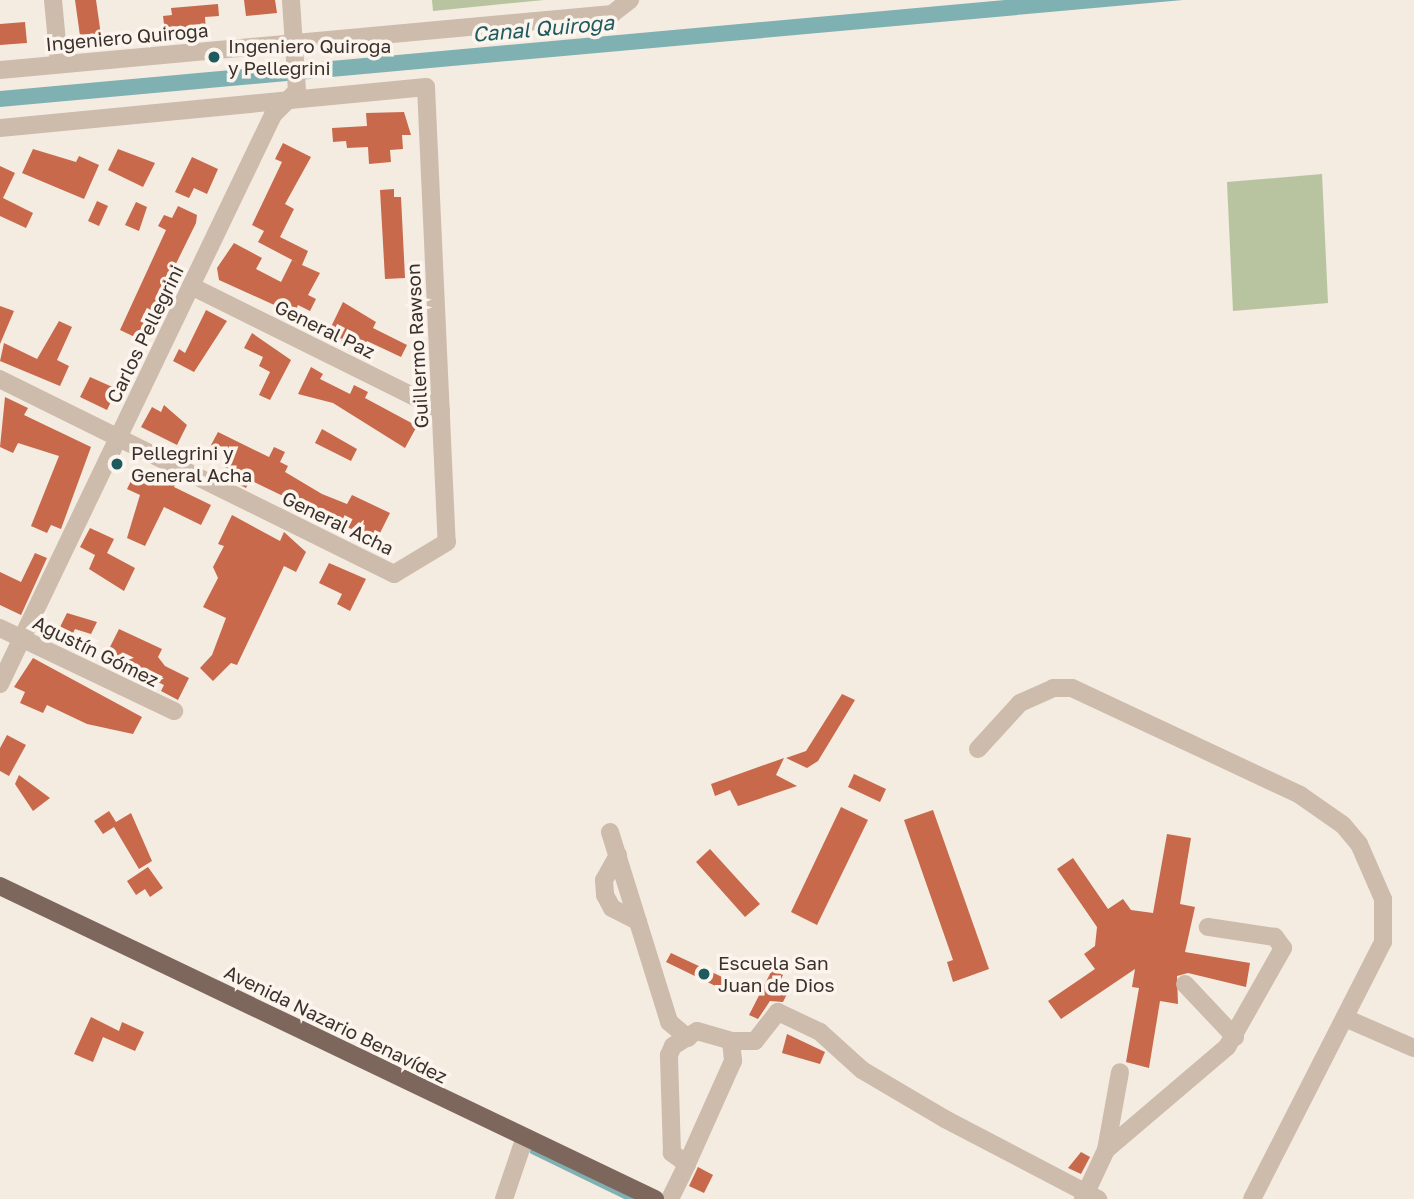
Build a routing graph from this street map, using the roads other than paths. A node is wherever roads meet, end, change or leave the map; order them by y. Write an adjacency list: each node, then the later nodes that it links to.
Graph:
1 (53, 0): 5 (street)
2 (291, 0): 4 (street, Carlos Pellegrini)
3 (630, 0): 4 (street, Ingeniero Quiroga)
4 (295, 43): 5 (street, Ingeniero Quiroga); 7 (street, Carlos Pellegrini)
5 (59, 64): 6 (street, Ingeniero Quiroga)
6 (0, 69)
7 (288, 100): 8 (street); 9 (street, Carlos Pellegrini); 11 (street, Guillermo Rawson)
8 (0, 128)
9 (191, 286): 11 (street, General Paz); 12 (street, Carlos Pellegrini)
10 (0, 379): 12 (street, General Acha)
11 (441, 410): 13 (street, Guillermo Rawson)
12 (118, 438): 13 (street, General Acha); 15 (street, Carlos Pellegrini)
13 (394, 574)
14 (0, 628): 15 (street, Agustín Gómez)
15 (22, 639): 16 (street, Carlos Pellegrini); 17 (street, Agustín Gómez)
16 (0, 684)
17 (174, 711)
18 (978, 749): 25 (street)
19 (610, 832): 20 (street)
20 (618, 855): 22 (street); 22 (street)
21 (0, 886): 31 (main road, Avenida Nazario Benavídez)
22 (638, 921): 27 (street)
23 (1208, 927): 26 (street)
24 (1185, 984): 26 (street)
25 (1345, 1018): 29 (street); 38 (street)
26 (1235, 1037): 32 (street)
27 (688, 1038): 28 (street); 33 (street)
28 (731, 1041): 33 (street); 34 (street)
29 (1414, 1048)
30 (1120, 1072): 32 (street)
31 (525, 1137): 35 (street); 36 (main road, Avenida Nazario Benavídez)
32 (1106, 1150): 34 (street)
33 (687, 1164): 37 (street)
34 (1089, 1197)
35 (504, 1199)
36 (655, 1199)
37 (670, 1199)
38 (1252, 1199)

